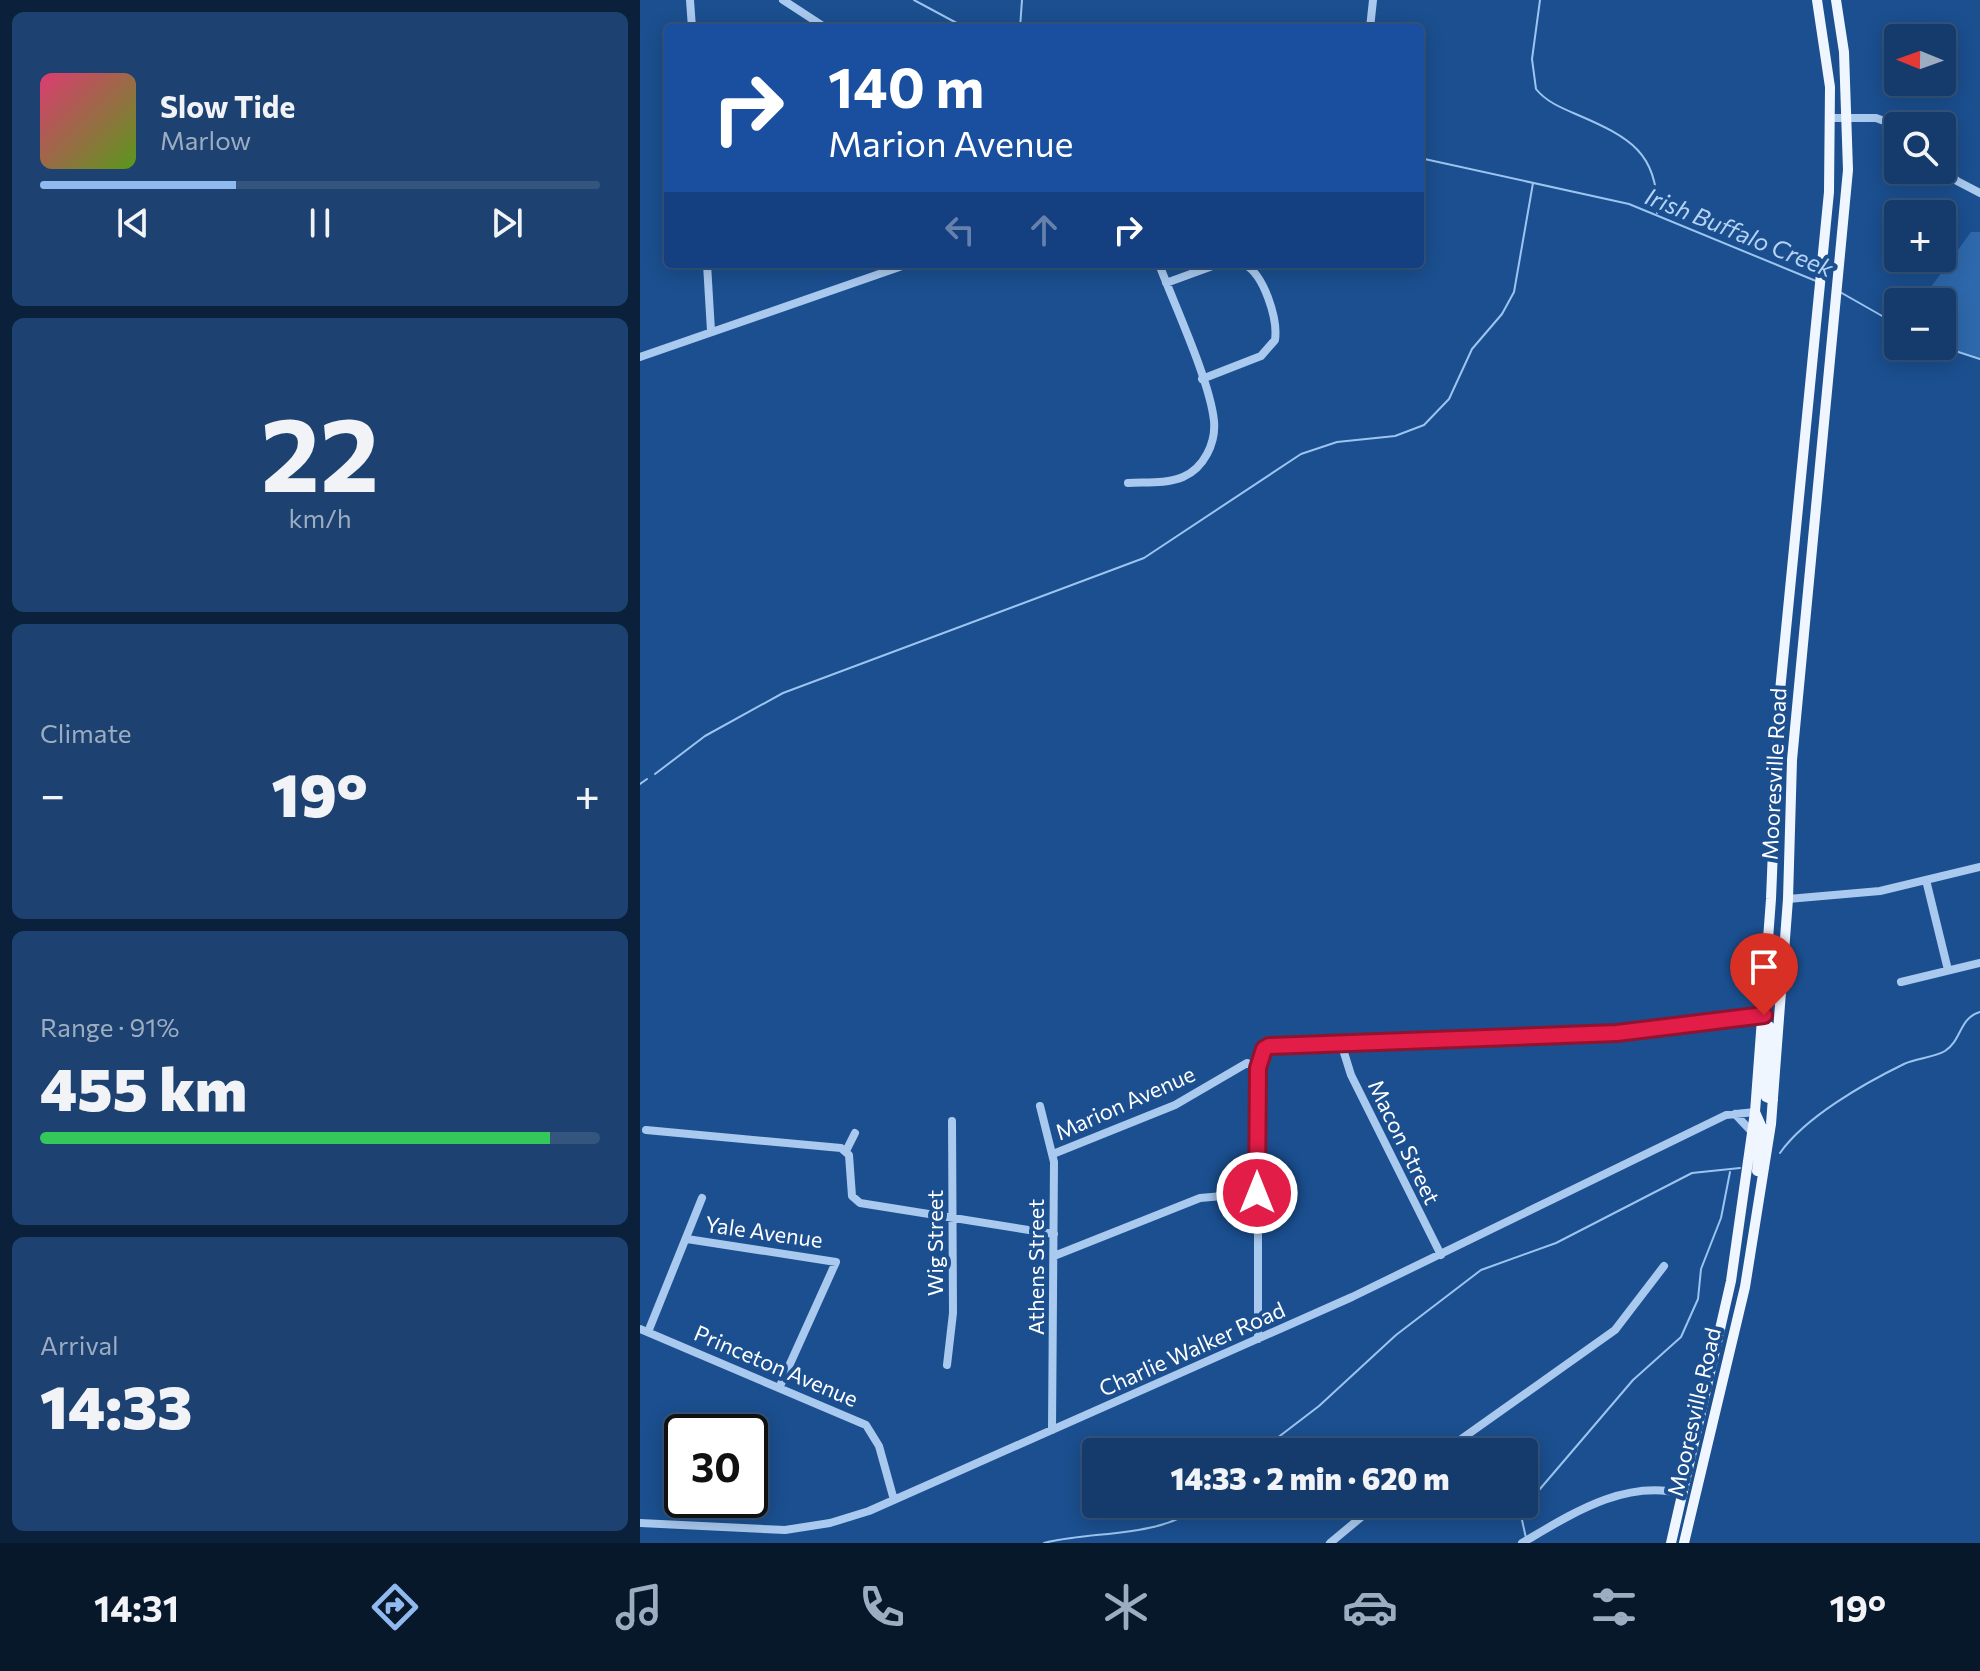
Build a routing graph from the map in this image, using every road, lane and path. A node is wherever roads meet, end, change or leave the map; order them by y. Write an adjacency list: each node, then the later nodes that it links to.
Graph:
1 (690, 0): 6 (street)
2 (783, 0): 7 (street)
3 (1373, 0): 8 (street)
4 (1817, 0): 9 (main road, Mooresville Road)
5 (1836, 0): 10 (main road, Mooresville Road)
6 (692, 24)
7 (820, 24)
8 (1370, 24)
9 (1831, 118): 10 (street); 24 (main road, Mooresville Road)
10 (1849, 118): 11 (street); 25 (main road, Mooresville Road)
11 (1884, 121)
12 (1956, 180): 13 (street)
13 (1980, 193)
14 (707, 268): 20 (street)
15 (896, 268): 20 (street)
16 (1160, 268): 19 (street)
17 (1207, 268): 19 (street)
18 (1249, 268): 22 (street)
19 (1166, 283): 22 (street)
20 (711, 331): 21 (street)
21 (640, 357)
22 (1202, 379): 23 (street)
23 (1128, 483)
24 (1785, 647): 25 (main road); 32 (main road, Mooresville Road)
25 (1801, 649): 28 (main road, Mooresville Road)
26 (1980, 867): 27 (street)
27 (1926, 880): 28 (street); 30 (street)
28 (1788, 899): 36 (main road, Mooresville Road)
29 (1980, 963): 30 (street)
30 (1948, 970): 31 (street)
31 (1901, 982)
32 (1765, 997): 33 (main road, Mooresville Road); 36 (main road)
33 (1764, 1015): 34 (street, Marion Avenue); 38 (main road, Mooresville Road)
34 (1341, 1043): 35 (street, Marion Avenue); 52 (street, Macon Street)
35 (1258, 1068): 45 (street, Marion Avenue); 46 (street)
36 (1773, 1100): 48 (main road, Mooresville Road)
37 (1040, 1106): 45 (street, Athens Street)
38 (1755, 1112): 39 (street, Charlie Walker Road); 42 (main road, Mooresville Road); 48 (main road)
39 (1735, 1114): 42 (street); 52 (street, Charlie Walker Road)
40 (952, 1121): 49 (street, Wig Street)
41 (646, 1130): 44 (street)
42 (1752, 1132): 59 (main road, Mooresville Road)
43 (855, 1133): 44 (street)
44 (846, 1151): 49 (street)
45 (1053, 1154): 50 (street, Athens Street)
46 (1257, 1193): 53 (street); 56 (street)
47 (702, 1198): 51 (street)
48 (1757, 1211): 62 (main road, Mooresville Road)
49 (953, 1219): 50 (street); 57 (street, Wig Street)
50 (1054, 1234): 53 (street, Athens Street)
51 (687, 1239): 55 (street); 58 (street, Yale Avenue)
52 (1441, 1255): 56 (street, Charlie Walker Road)
53 (1054, 1256): 60 (street, Athens Street)
54 (1664, 1266): 61 (street)
55 (644, 1330): 58 (street, Princeton Avenue)
56 (1258, 1339): 60 (street, Charlie Walker Road)
57 (947, 1365)
58 (780, 1386): 65 (street, Princeton Avenue)
59 (1701, 1415): 62 (main road); 64 (main road, Mooresville Road)
60 (1052, 1430): 65 (street, Charlie Walker Road)
61 (1463, 1438)
62 (1699, 1477): 72 (main road, Mooresville Road)
63 (1662, 1491): 64 (street); 66 (street); 70 (street)
64 (1683, 1494): 66 (main road, Mooresville Road); 72 (main road)
65 (894, 1500): 68 (street, Charlie Walker Road)
66 (1678, 1514): 71 (main road, Mooresville Road)
67 (1360, 1518): 69 (street)
68 (640, 1523)
69 (1330, 1543)
70 (1522, 1543)
71 (1671, 1543)
72 (1682, 1543)

